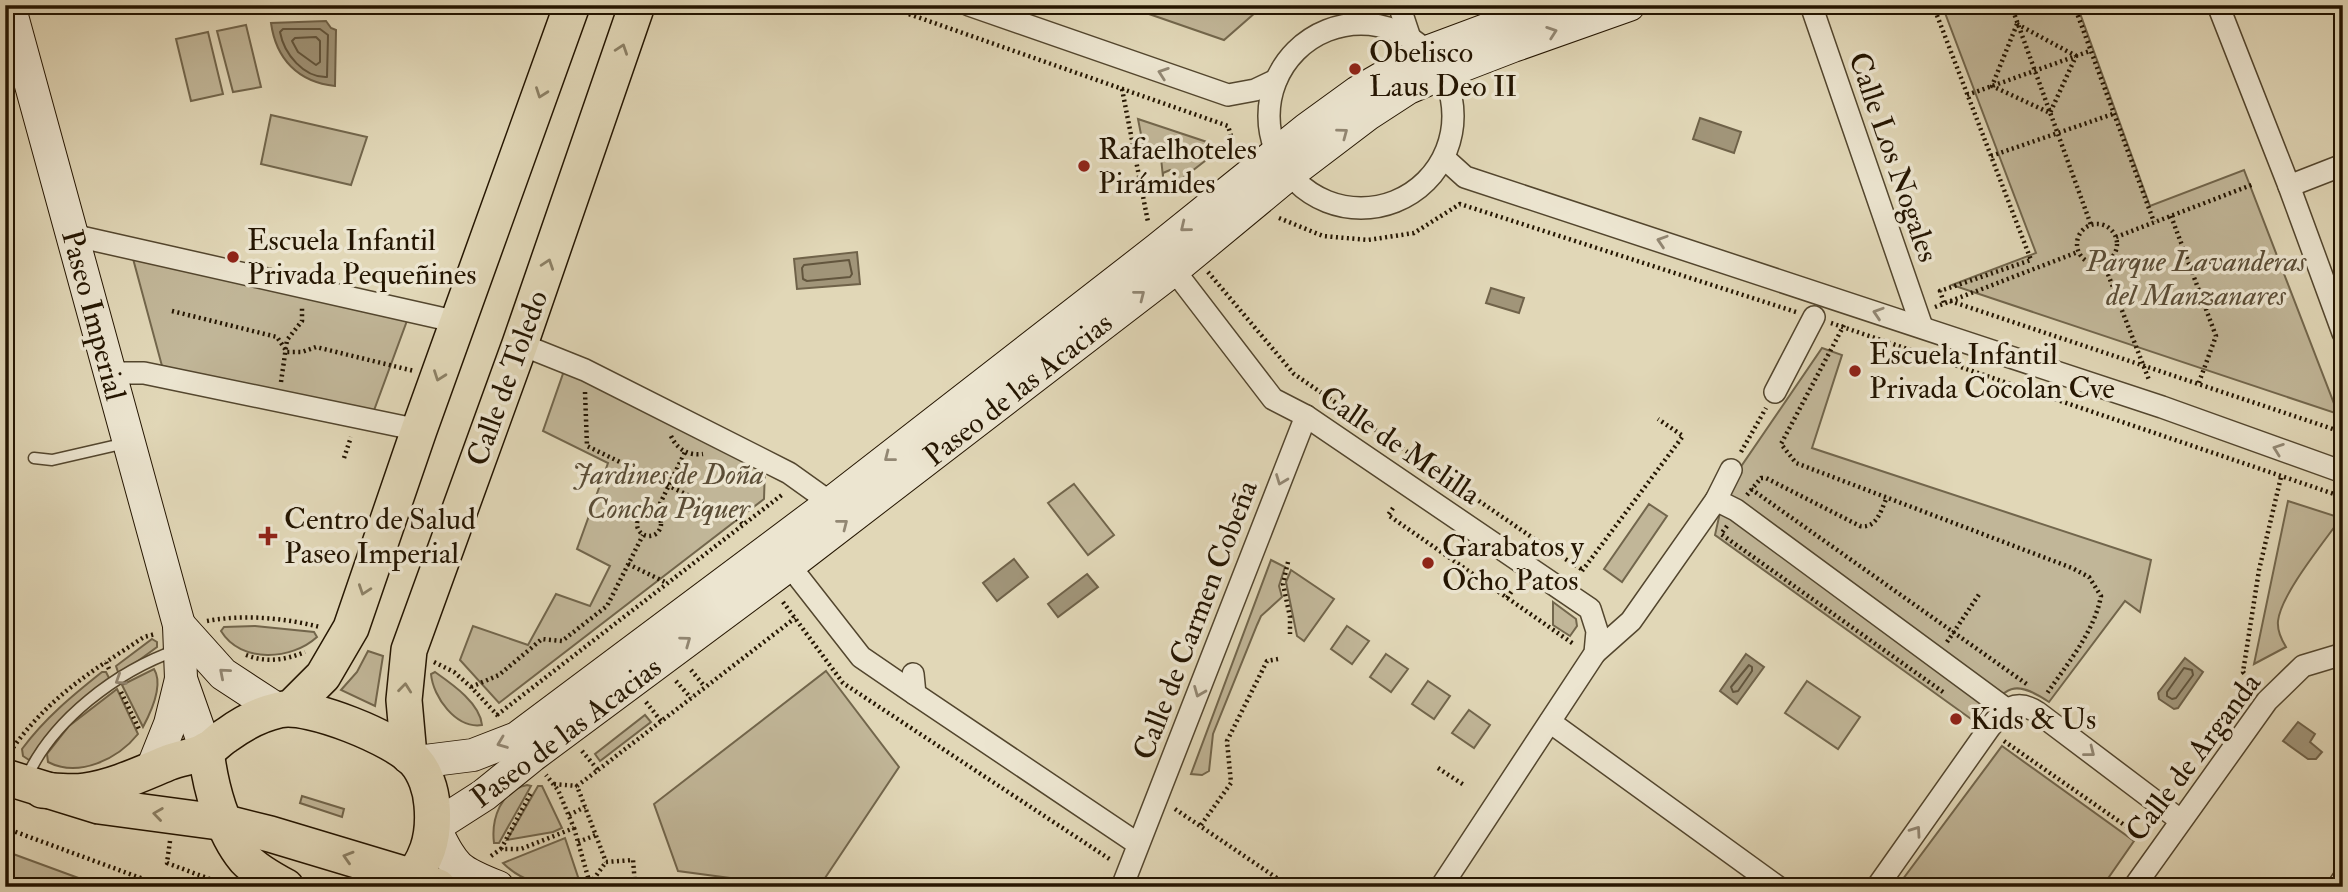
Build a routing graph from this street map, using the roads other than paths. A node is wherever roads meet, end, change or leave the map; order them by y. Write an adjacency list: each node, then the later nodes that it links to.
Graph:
1 (9, 5): 12 (main road, Paseo Imperial)
2 (572, 5): 23 (main road, one-way to 23)
3 (637, 5): 25 (main road, Calle de Toledo, one-way to 3)
4 (970, 5): 14 (street, one-way to 4)
5 (1357, 5): 11 (street)
6 (1399, 5): 13 (street)
7 (1553, 5): 13 (main road, Paseo de las Acacias)
8 (1629, 5): 13 (main road, Paseo de las Acacias, one-way to 8)
9 (1811, 5): 22 (street, Calle Los Nogales)
10 (2222, 7): 18 (street)
11 (1343, 26): 13 (street); 14 (street)
12 (12, 37): 19 (main road, Paseo Imperial)
13 (1427, 54): 15 (street); 16 (main road, Paseo de las Acacias)
14 (1276, 80): 16 (street)
15 (1444, 158): 16 (street); 22 (street, one-way to 15)
16 (1283, 164): 20 (main road, Paseo de las Acacias)
17 (2343, 165): 18 (street)
18 (2289, 186): 24 (street)
19 (72, 235): 23 (street); 26 (main road, Paseo Imperial)
20 (1160, 247): 28 (street, Calle de Melilla); 35 (main road, Paseo de las Acacias, one-way to 35); 36 (main road, Paseo de las Acacias, one-way to 20)
21 (1814, 317): 27 (street)
22 (1919, 321): 33 (street, one-way to 22)
23 (458, 322): 29 (main road, one-way to 29)
24 (2341, 323)
25 (520, 344): 35 (street); 44 (main road, Calle de Toledo, one-way to 25)
26 (110, 373): 29 (street); 30 (main road, Paseo Imperial)
27 (1775, 392)
28 (1306, 416): 38 (street, Calle de Melilla); 50 (street, Calle de Carmen Cobeña, one-way to 50)
29 (419, 430): 40 (main road, one-way to 40)
30 (129, 443): 31 (lane); 37 (main road, Paseo Imperial)
31 (34, 458)
32 (1731, 470): 34 (street)
33 (2343, 472)
34 (1716, 500): 38 (street); 41 (street)
35 (831, 503): 44 (main road, Paseo de las Acacias, one-way to 44)
36 (778, 573): 49 (main road, Paseo de las Acacias, one-way to 36); 50 (street)
37 (180, 651): 40 (main road, Paseo Imperial, one-way to 37); 43 (main road, Paseo Imperial); 45 (main road, Paseo Imperial); 46 (lane, one-way to 46)
38 (1595, 653): 42 (street)
39 (2343, 654): 47 (street, Calle de Arganda)
40 (285, 709): 43 (main road); 44 (main road)
41 (2006, 709): 47 (street, one-way to 47); 58 (street, one-way to 41)
42 (1550, 722): 56 (street); 57 (street)
43 (206, 750): 45 (main road); 48 (main road)
44 (413, 759): 49 (main road, Calle de Toledo)
45 (152, 769): 46 (main road)
46 (24, 784): 48 (main road, one-way to 46)
47 (2180, 820): 59 (street, Calle de Arganda)
48 (226, 823): 53 (main road, one-way to 48); 54 (main road)
49 (434, 827): 53 (main road); 55 (main road)
50 (1138, 844): 52 (street, Calle de Carmen Cobeña)
51 (2342, 874): 60 (lane)
52 (1125, 879)
53 (418, 883)
54 (286, 887)
55 (498, 887)
56 (1441, 887)
57 (1778, 887)
58 (1877, 887)
59 (2134, 887)
60 (2331, 887)

